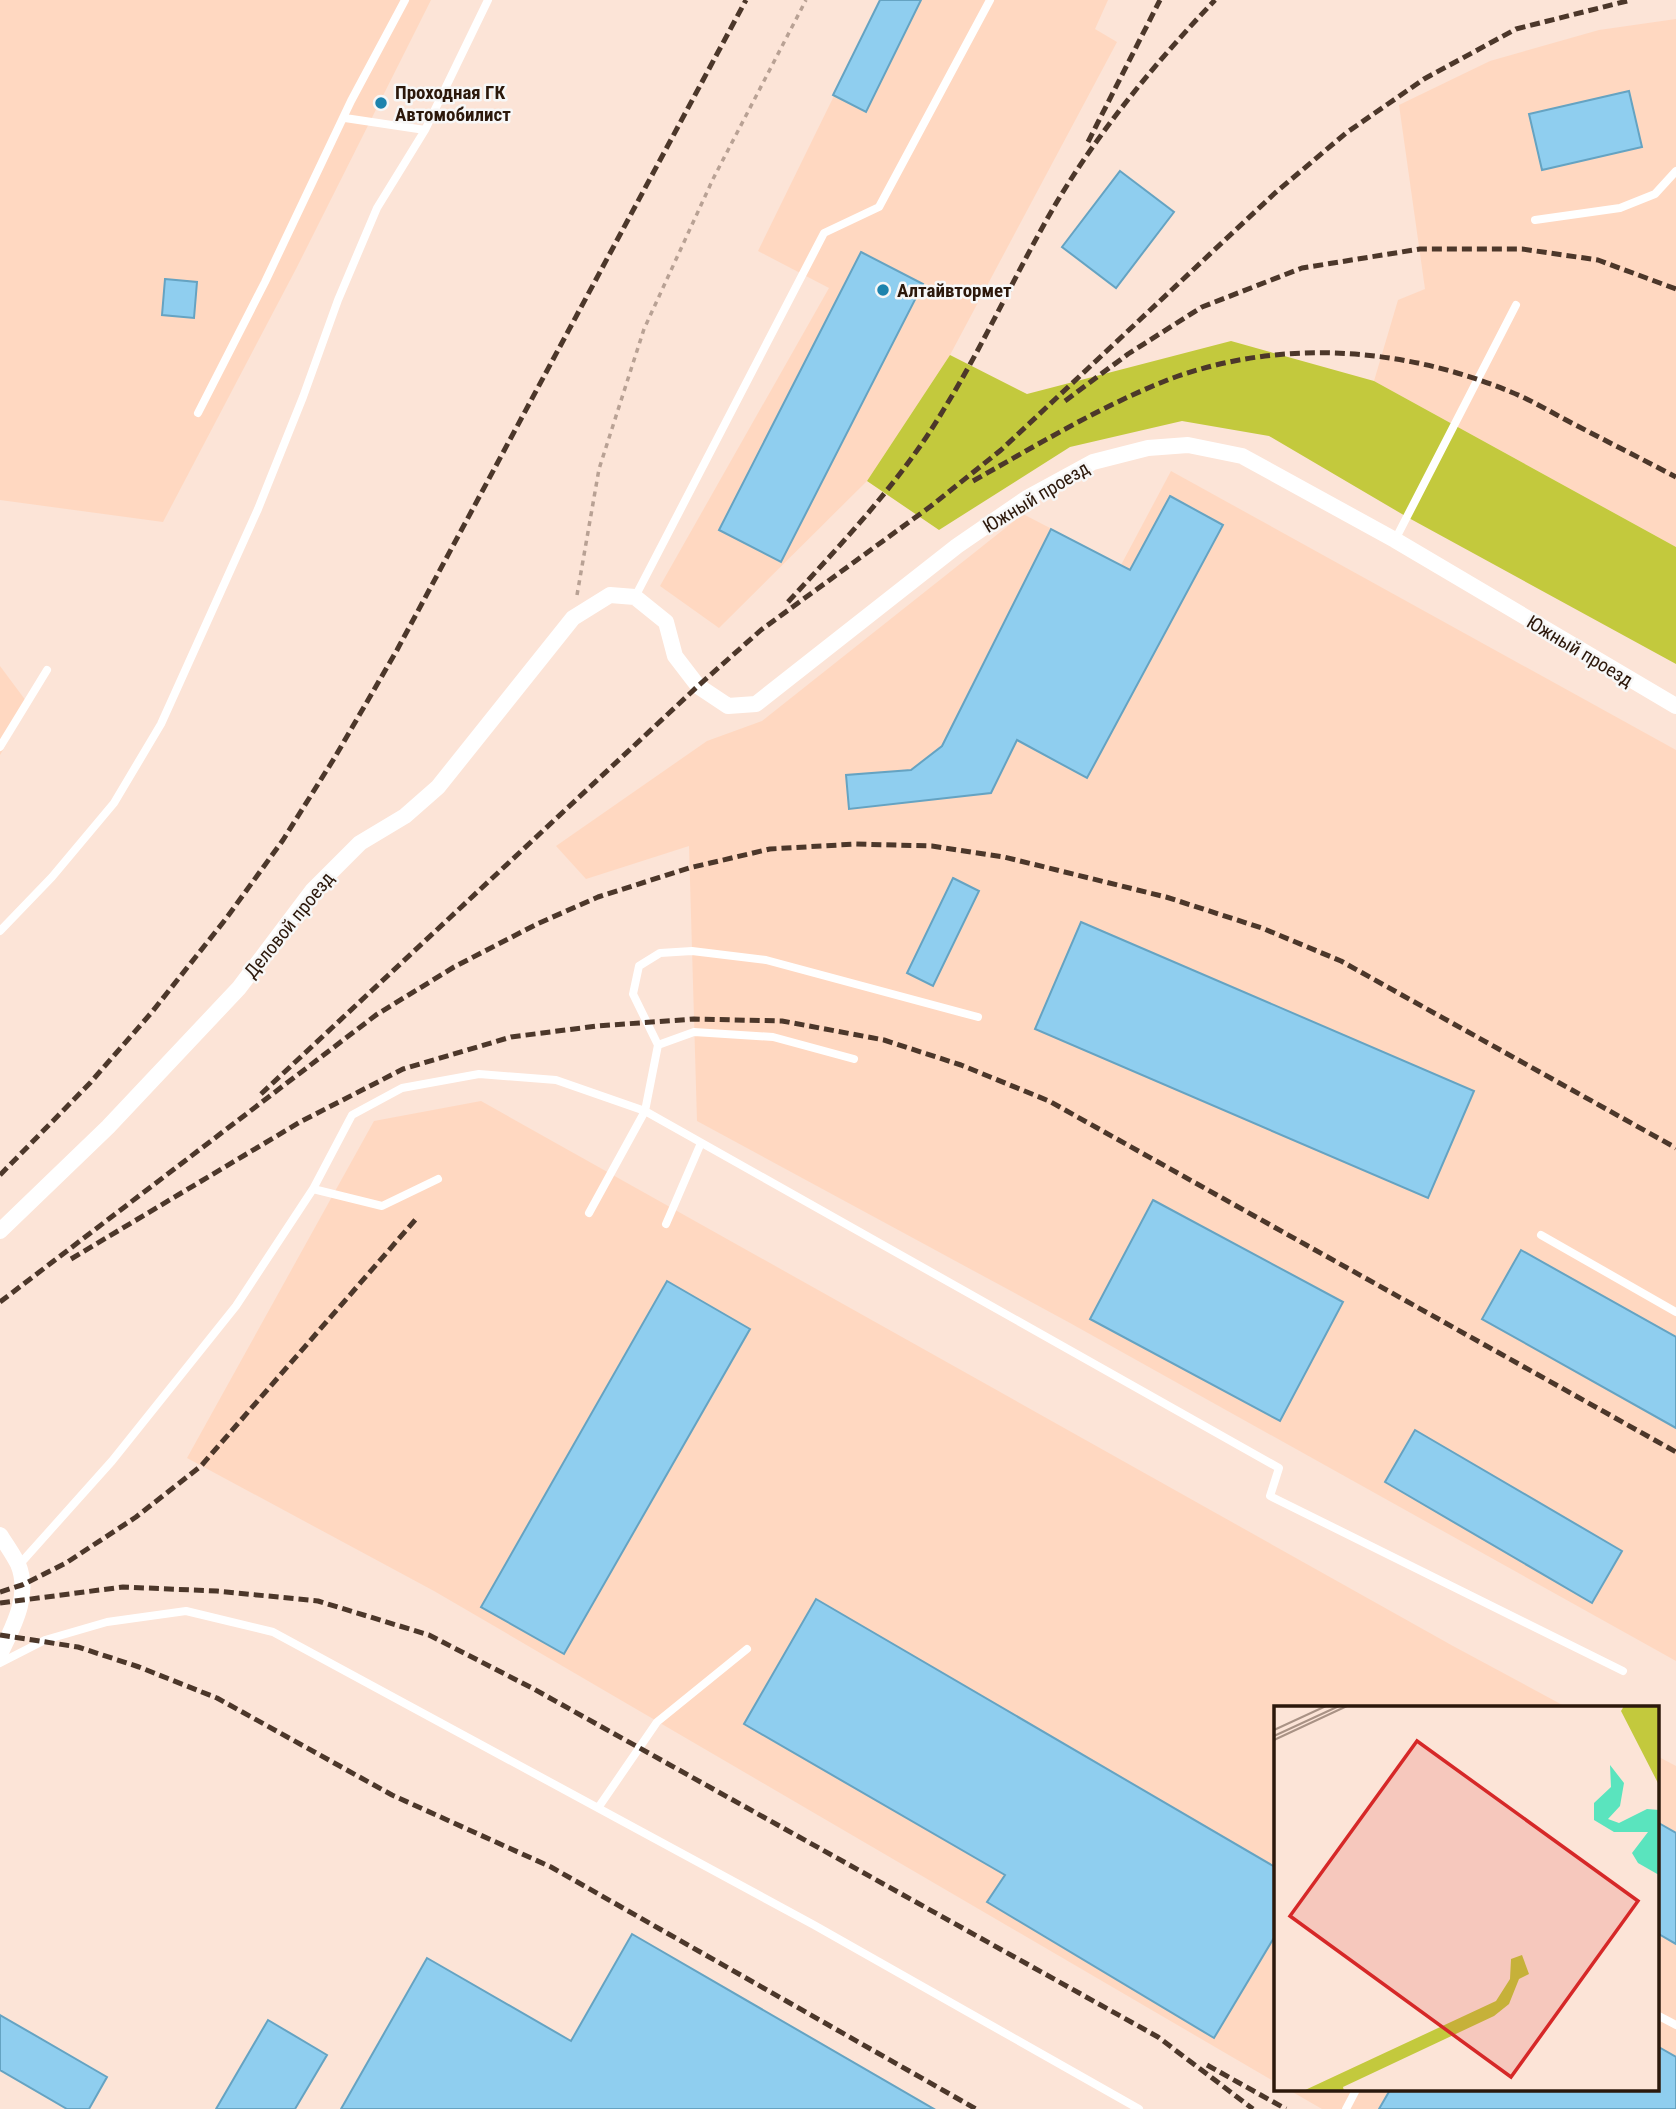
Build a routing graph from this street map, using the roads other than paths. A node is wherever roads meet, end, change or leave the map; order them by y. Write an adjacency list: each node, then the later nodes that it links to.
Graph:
1 (405, 0): 4 (lane)
2 (488, 0): 5 (lane)
3 (990, 0): 11 (lane)
4 (345, 118): 5 (lane); 9 (lane)
5 (425, 130): 15 (lane)
6 (1676, 171): 7 (lane)
7 (1535, 220)
8 (1516, 305): 10 (lane)
9 (198, 413)
10 (1395, 540): 11 (street, Южный проезд); 13 (street, Южный проезд)
11 (635, 597): 25 (street, Деловой проезд)
12 (47, 670): 14 (lane)
13 (1676, 706)
14 (0, 747)
15 (0, 931)
16 (978, 1017): 17 (lane)
17 (659, 1045): 18 (lane); 19 (lane)
18 (855, 1059)
19 (645, 1111): 20 (lane); 22 (lane); 23 (lane)
20 (701, 1143): 24 (lane); 33 (lane)
21 (438, 1179): 22 (lane)
22 (313, 1188): 29 (lane)
23 (589, 1213)
24 (666, 1224)
25 (0, 1231)
26 (1541, 1236): 27 (lane)
27 (1676, 1312)
28 (0, 1535): 29 (street)
29 (19, 1565): 31 (street)
30 (747, 1649): 34 (lane)
31 (0, 1654)
32 (0, 1664): 34 (lane)
33 (1623, 1671)
34 (598, 1808): 38 (lane)
35 (1658, 2016): 36 (lane)
36 (1676, 2025)
37 (1355, 2092): 39 (lane)
38 (1139, 2109)
39 (1346, 2109)

